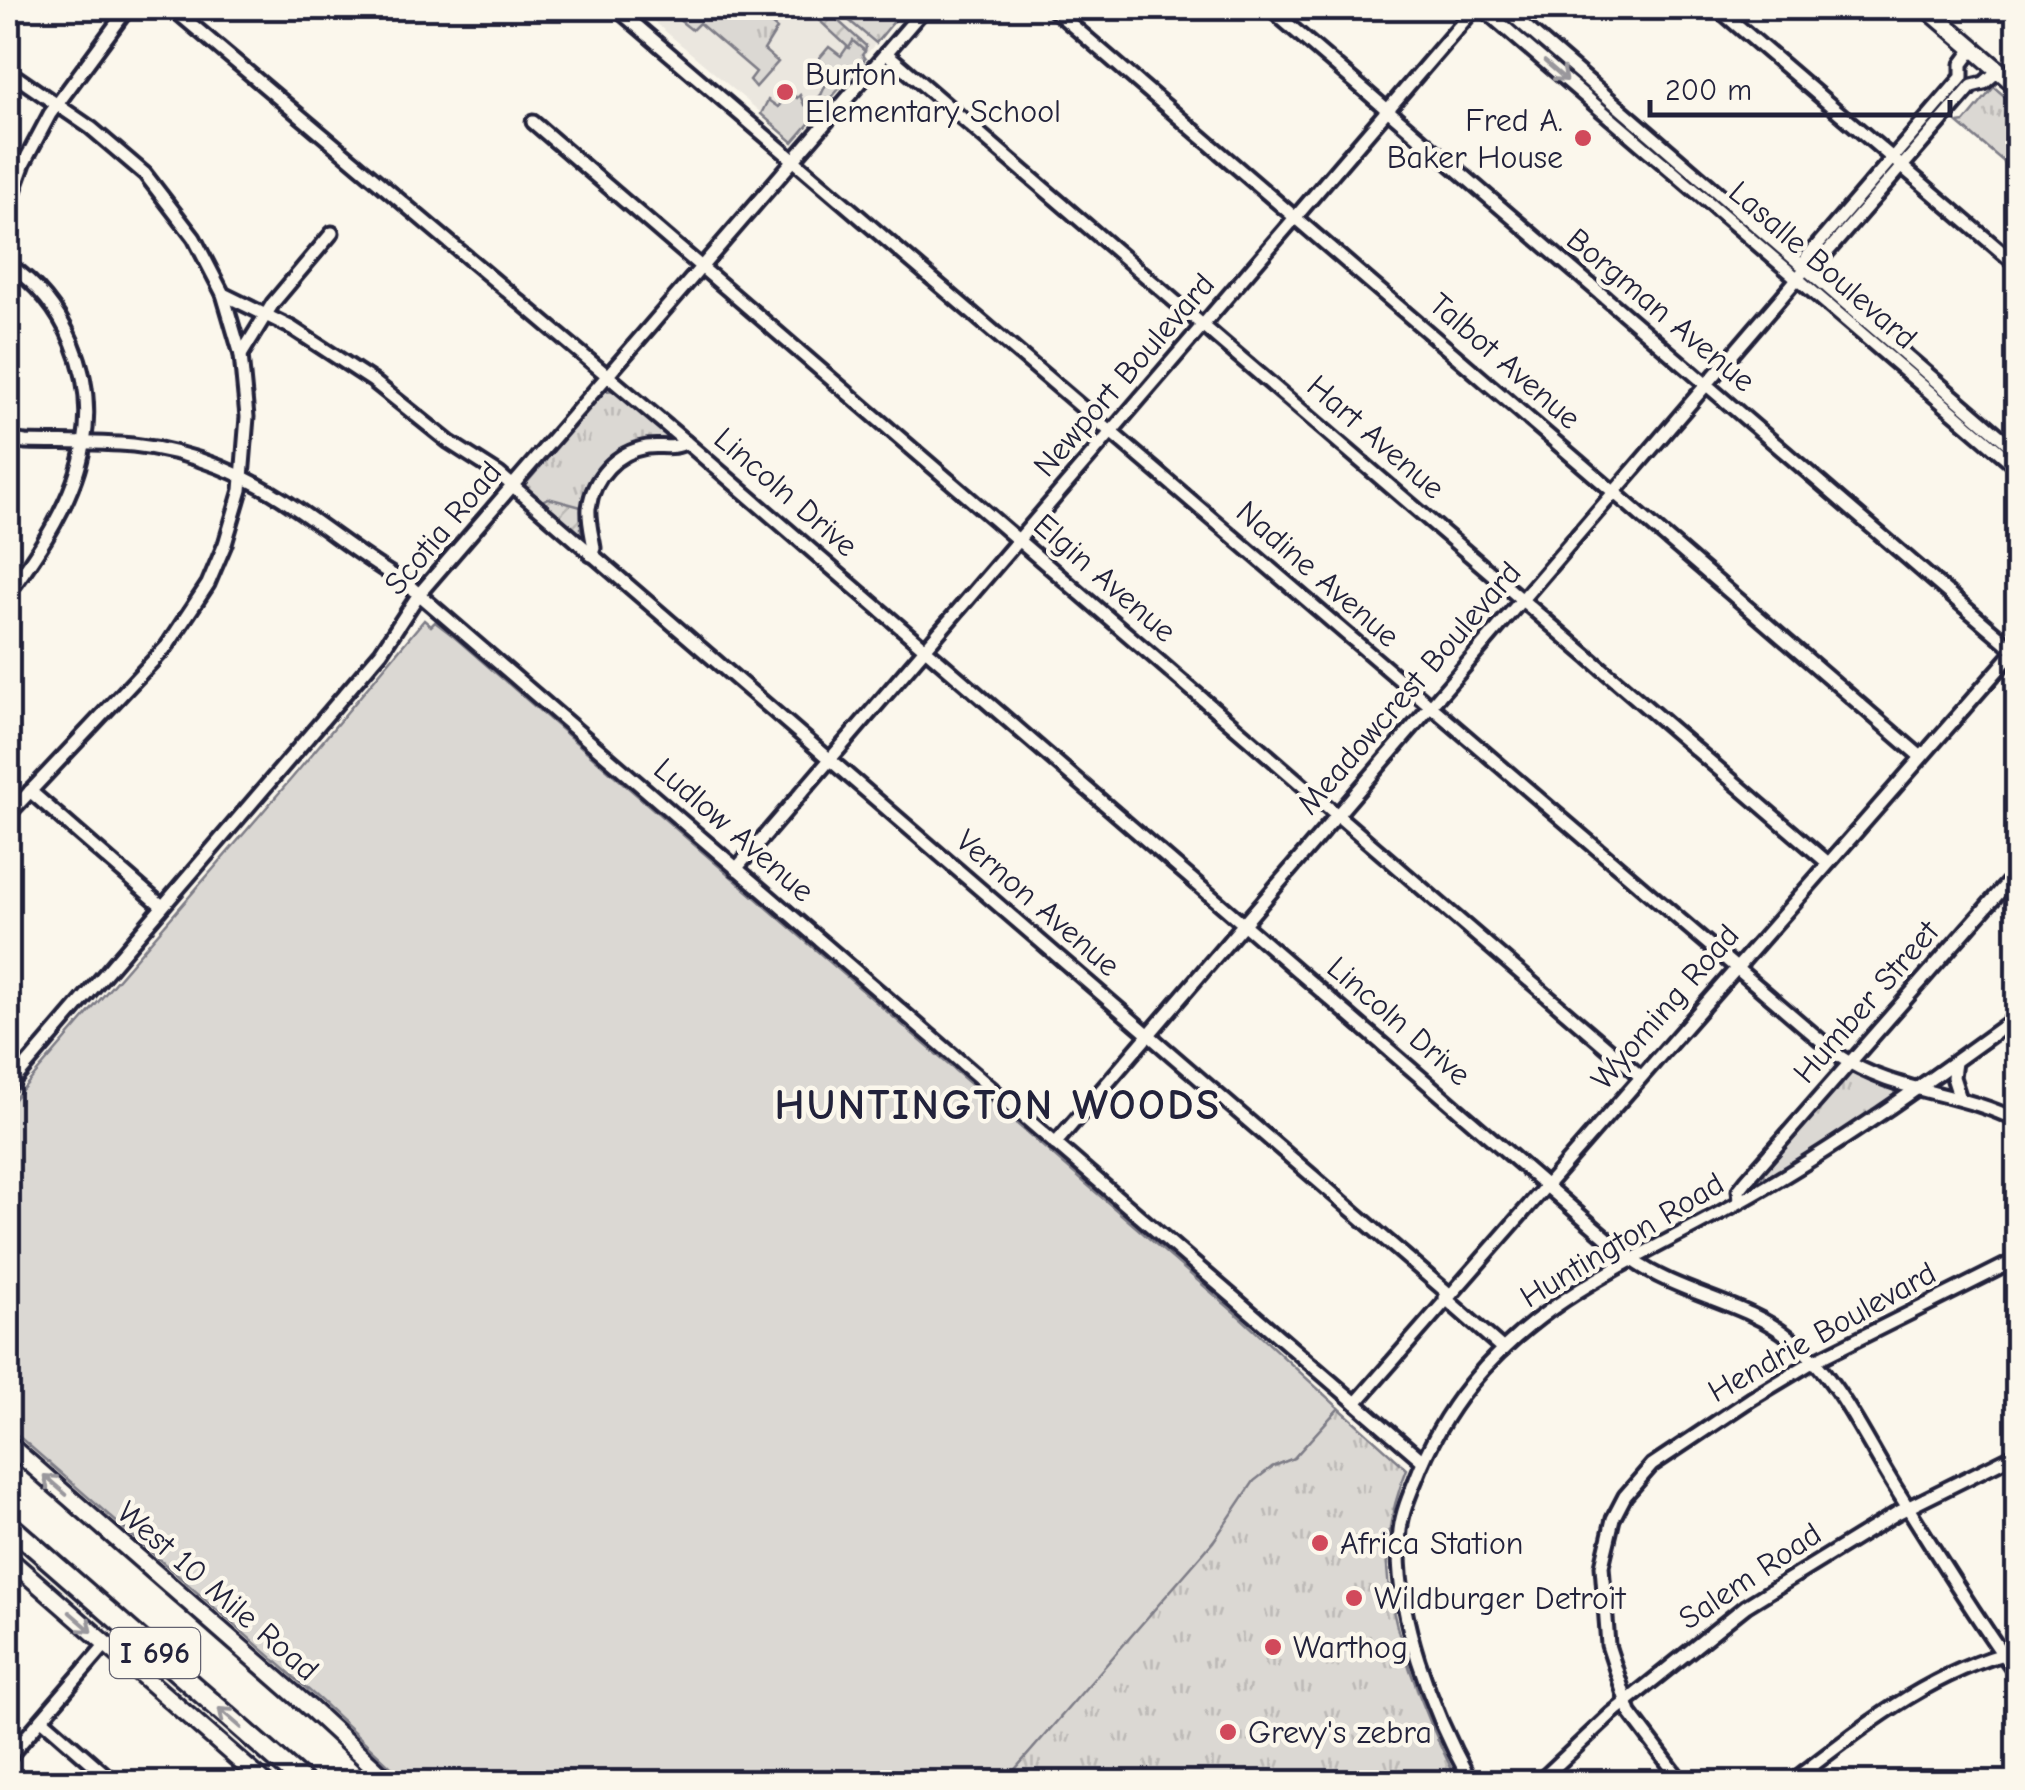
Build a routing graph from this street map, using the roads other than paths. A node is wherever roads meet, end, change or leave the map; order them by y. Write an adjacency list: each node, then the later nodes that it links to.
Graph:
1 (128, 8): 17 (street)
2 (172, 8): 34 (street, Lincoln Drive)
3 (616, 8): 21 (street, Nadine Avenue)
4 (925, 8): 12 (street, Scotia Road)
5 (1052, 8): 24 (street, Talbot Avenue)
6 (1269, 8): 18 (street, Borgman Avenue)
7 (1479, 8): 18 (street, Newport Boulevard); 20 (street, Lasalle Boulevard, one-way to 20)
8 (1504, 8): 20 (street, Lasalle Boulevard)
9 (1717, 8): 22 (street)
10 (1926, 8): 11 (main road)
11 (1973, 48): 13 (main road); 15 (street, Meadowcrest Boulevard)
12 (886, 52): 21 (street, Scotia Road); 32 (street, Hart Avenue)
13 (1998, 70): 15 (street, Meadowcrest Boulevard); 16 (main road)
14 (8, 71): 17 (street)
15 (1967, 81): 22 (street, Meadowcrest Boulevard)
16 (2018, 87)
17 (56, 103): 23 (street); 30 (street)
18 (1387, 109): 24 (street, Newport Boulevard); 35 (street, Borgman Avenue)
19 (533, 122): 28 (street, Elgin Avenue)
20 (1656, 148): 29 (street, Lasalle Boulevard)
21 (794, 160): 28 (street, Scotia Road); 37 (street, Nadine Avenue)
22 (1896, 162): 27 (street); 29 (street, Meadowcrest Boulevard)
23 (8, 208)
24 (1295, 217): 32 (street, Newport Boulevard); 45 (street, Talbot Avenue)
25 (332, 233): 31 (street)
26 (8, 264): 40 (street)
27 (2018, 266)
28 (702, 267): 34 (street, Scotia Road); 46 (street, Elgin Avenue)
29 (1801, 274): 35 (street, Meadowcrest Boulevard); 36 (street, Lasalle Boulevard)
30 (223, 294): 31 (street, Vernon Avenue); 33 (street)
31 (268, 315): 33 (street); 44 (street, Vernon Avenue)
32 (1204, 324): 37 (street, Newport Boulevard); 50 (street, Hart Avenue)
33 (241, 355): 43 (street)
34 (609, 376): 39 (street, Lincoln Drive); 44 (street, Scotia Road)
35 (1706, 384): 45 (street, Meadowcrest Boulevard); 52 (street, Borgman Avenue)
36 (1964, 413): 41 (street, Lasalle Boulevard); 42 (street, Lasalle Boulevard)
37 (1111, 432): 46 (street, Newport Boulevard); 53 (street, Nadine Avenue)
38 (8, 438): 40 (street, Ludlow Avenue)
39 (686, 442): 47 (street, Lincoln Drive); 51 (street, Lincoln Drive)
40 (84, 444): 43 (street, Ludlow Avenue); 48 (street)
41 (2018, 452)
42 (2018, 468)
43 (243, 478): 49 (street, Ludlow Avenue); 56 (street)
44 (513, 486): 47 (street, Vernon Avenue); 49 (street, Scotia Road)
45 (1614, 492): 50 (street, Meadowcrest Boulevard); 54 (street, Talbot Avenue)
46 (1018, 540): 51 (street, Newport Boulevard); 57 (street, Elgin Avenue)
47 (591, 554): 55 (street, Vernon Avenue)
48 (8, 594)
49 (419, 594): 60 (street, Ludlow Avenue); 62 (street, Scotia Road)
50 (1522, 599): 53 (street, Meadowcrest Boulevard); 59 (street, Hart Avenue)
51 (925, 649): 55 (street, Newport Boulevard); 63 (street, Lincoln Drive)
52 (2017, 650): 54 (street, Wyoming Road)
53 (1429, 707): 57 (street, Meadowcrest Boulevard); 64 (street, Nadine Avenue)
54 (1922, 757): 59 (street, Wyoming Road)
55 (830, 760): 60 (street, Newport Boulevard); 66 (street, Vernon Avenue)
56 (30, 791): 58 (street); 62 (street)
57 (1337, 814): 63 (street, Meadowcrest Boulevard); 69 (street, Elgin Avenue)
58 (8, 815)
59 (1828, 863): 64 (street, Wyoming Road)
60 (736, 868): 74 (street, Ludlow Avenue)
61 (2018, 871): 68 (street, Humber Street)
62 (162, 906): 70 (street, Scotia Road)
63 (1243, 924): 66 (street, Meadowcrest Boulevard); 76 (street, Lincoln Drive)
64 (1734, 970): 68 (street, Nadine Avenue); 69 (street, Wyoming Road)
65 (2018, 1016): 67 (street, Huntington Road)
66 (1148, 1034): 74 (street, Meadowcrest Boulevard); 83 (street, Vernon Avenue)
67 (1955, 1062): 71 (street, Huntington Road); 72 (street)
68 (1849, 1063): 71 (street, Nadine Avenue); 75 (street, Humber Street)
69 (1640, 1076): 76 (street, Wyoming Road)
70 (8, 1086)
71 (1916, 1089): 72 (street, Nadine Avenue); 77 (street, Huntington Road)
72 (1960, 1099): 73 (street, Nadine Avenue)
73 (2018, 1122)
74 (1055, 1144): 86 (street, Ludlow Avenue)
75 (1755, 1170): 77 (street); 78 (street, Humber Street)
76 (1546, 1185): 80 (street, Lincoln Drive); 83 (street, Wyoming Road)
77 (1766, 1187): 78 (street, Huntington Road)
78 (1740, 1201): 79 (street, Huntington Road)
79 (1661, 1246): 80 (street, Huntington Road); 82 (street)
80 (1632, 1260): 82 (street, Lincoln Drive); 84 (street, Huntington Road)
81 (2018, 1260): 85 (street, Hendrie Boulevard)
82 (1660, 1278): 85 (street, Lincoln Drive)
83 (1447, 1296): 84 (street, Vernon Avenue); 86 (street, Wyoming Road)
84 (1503, 1349): 89 (street, Huntington Road)
85 (1814, 1361): 90 (street, Lincoln Drive); 97 (street, Hendrie Boulevard)
86 (1356, 1403): 89 (street, Ludlow Avenue)
87 (8, 1444): 103 (main road, West 10 Mile Road, one-way to 87)
88 (2018, 1453): 90 (street, Salem Road)
89 (1423, 1460): 104 (street, Huntington Road)
90 (1908, 1508): 95 (street, Lincoln Drive); 97 (street, Salem Road)
91 (8, 1524): 102 (highway, I 696, one-way to 91)
92 (8, 1558): 93 (main road, one-way to 93)
93 (106, 1644): 98 (street); 101 (main road)
94 (2018, 1650): 95 (street)
95 (2002, 1654): 96 (street, Lincoln Drive); 107 (street)
96 (2018, 1676)
97 (1624, 1702): 105 (street, Salem Road); 106 (street, Hendrie Boulevard)
98 (42, 1720): 99 (street); 100 (street)
99 (8, 1758)
100 (114, 1782)
101 (264, 1782)
102 (303, 1782)
103 (390, 1782)
104 (1471, 1782)
105 (1540, 1782)
106 (1682, 1782)
107 (1791, 1782)

